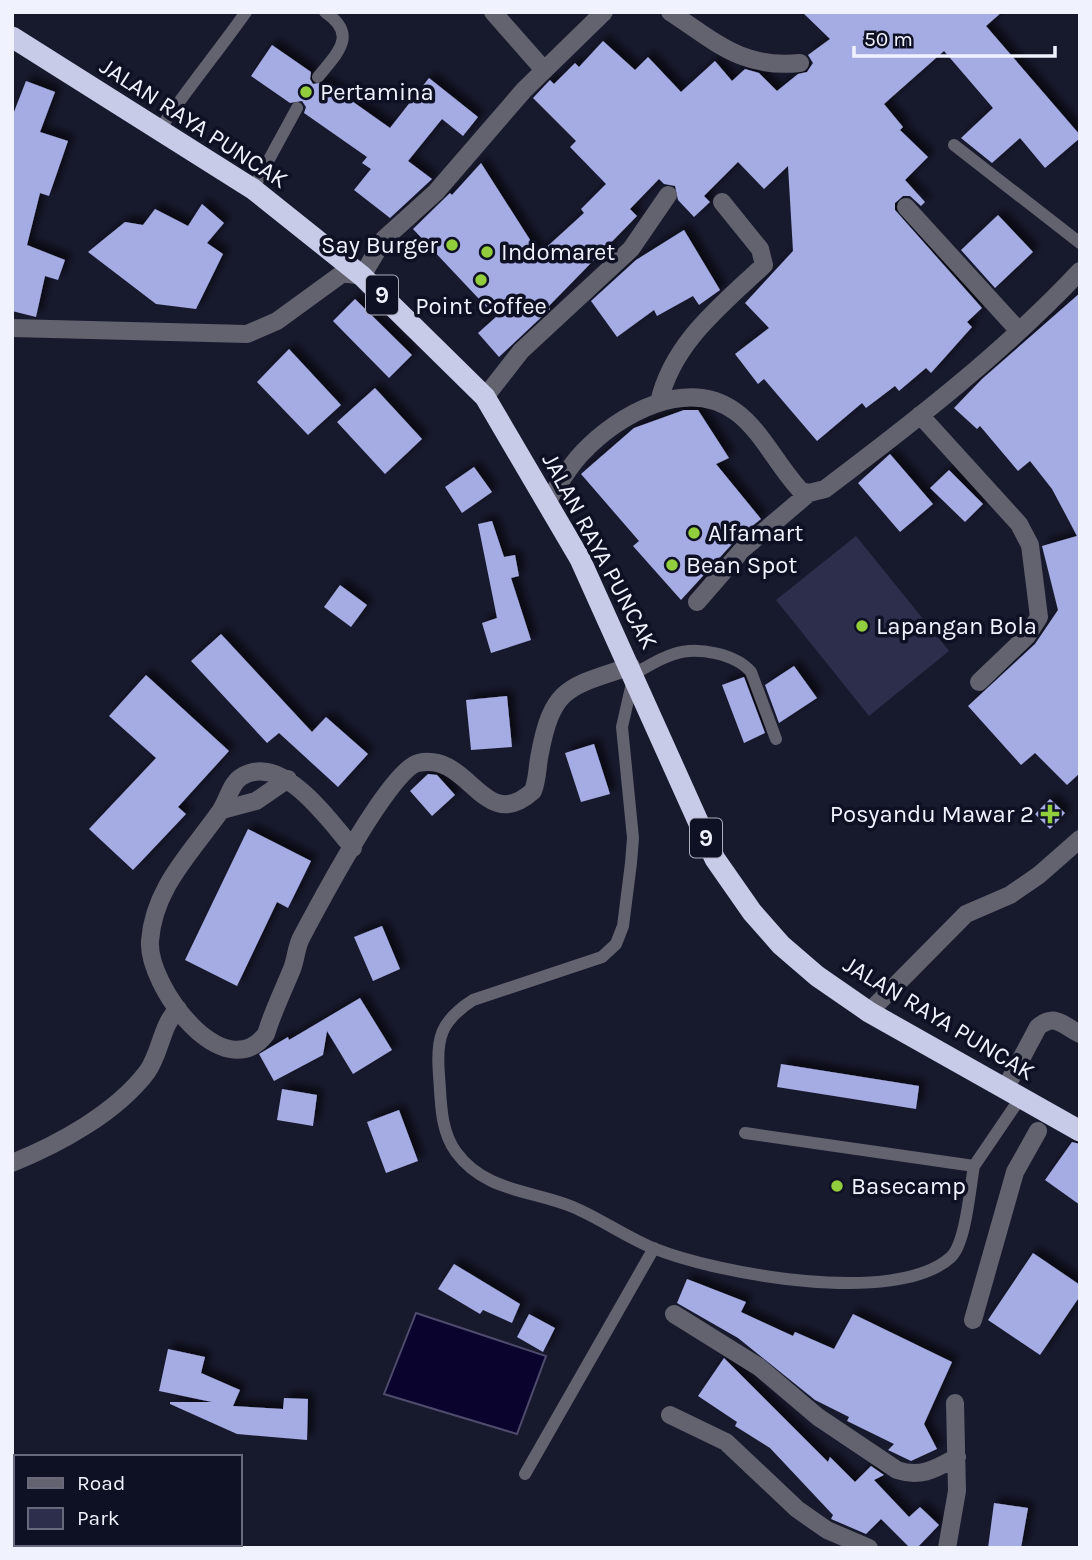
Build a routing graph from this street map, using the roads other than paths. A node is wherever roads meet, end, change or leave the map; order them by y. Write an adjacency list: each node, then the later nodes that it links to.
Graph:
1 (246, 12): 11 (lane)
2 (325, 12): 9 (lane)
3 (493, 12): 8 (street)
4 (604, 12): 8 (street)
5 (670, 12): 7 (street)
6 (12, 37): 11 (highway, JALAN RAYA PUNCAK / 9)
7 (800, 63)
8 (544, 70): 19 (street)
9 (318, 77)
10 (297, 108): 13 (lane)
11 (158, 132): 13 (highway, JALAN RAYA PUNCAK / 9)
12 (954, 145): 17 (lane)
13 (253, 189): 19 (highway, JALAN RAYA PUNCAK / 9)
14 (668, 195): 22 (street)
15 (722, 202): 23 (street)
16 (906, 206): 21 (street)
17 (1080, 243)
18 (1080, 271): 21 (street)
19 (362, 276): 20 (street); 22 (highway, JALAN RAYA PUNCAK / 9)
20 (12, 328)
21 (1019, 331): 24 (street)
22 (485, 397): 26 (highway, JALAN RAYA PUNCAK / 9)
23 (659, 402): 25 (street); 26 (street)
24 (920, 415): 25 (street); 29 (street)
25 (809, 493): 27 (street)
26 (548, 500): 28 (highway, JALAN RAYA PUNCAK / 9)
27 (697, 602)
28 (633, 670): 30 (lane); 34 (street); 36 (highway, JALAN RAYA PUNCAK / 9); 44 (lane)
29 (979, 682)
30 (776, 738)
31 (288, 779): 32 (street); 32 (street); 34 (street)
32 (222, 810): 35 (street)
33 (1080, 839): 36 (street)
34 (353, 848): 35 (street)
35 (178, 1009): 42 (street)
36 (869, 1012): 38 (highway, JALAN RAYA PUNCAK / 9)
37 (1080, 1034): 38 (street)
38 (1013, 1093): 40 (highway, JALAN RAYA PUNCAK / 9); 43 (lane)
39 (1038, 1131): 46 (street)
40 (1080, 1131)
41 (745, 1133): 43 (lane)
42 (12, 1164)
43 (974, 1166): 44 (lane)
44 (653, 1248): 50 (lane)
45 (674, 1314): 49 (street)
46 (973, 1320)
47 (955, 1403): 49 (street)
48 (670, 1415): 51 (street)
49 (957, 1457): 52 (street)
50 (525, 1474)
51 (869, 1548)
52 (947, 1548)

